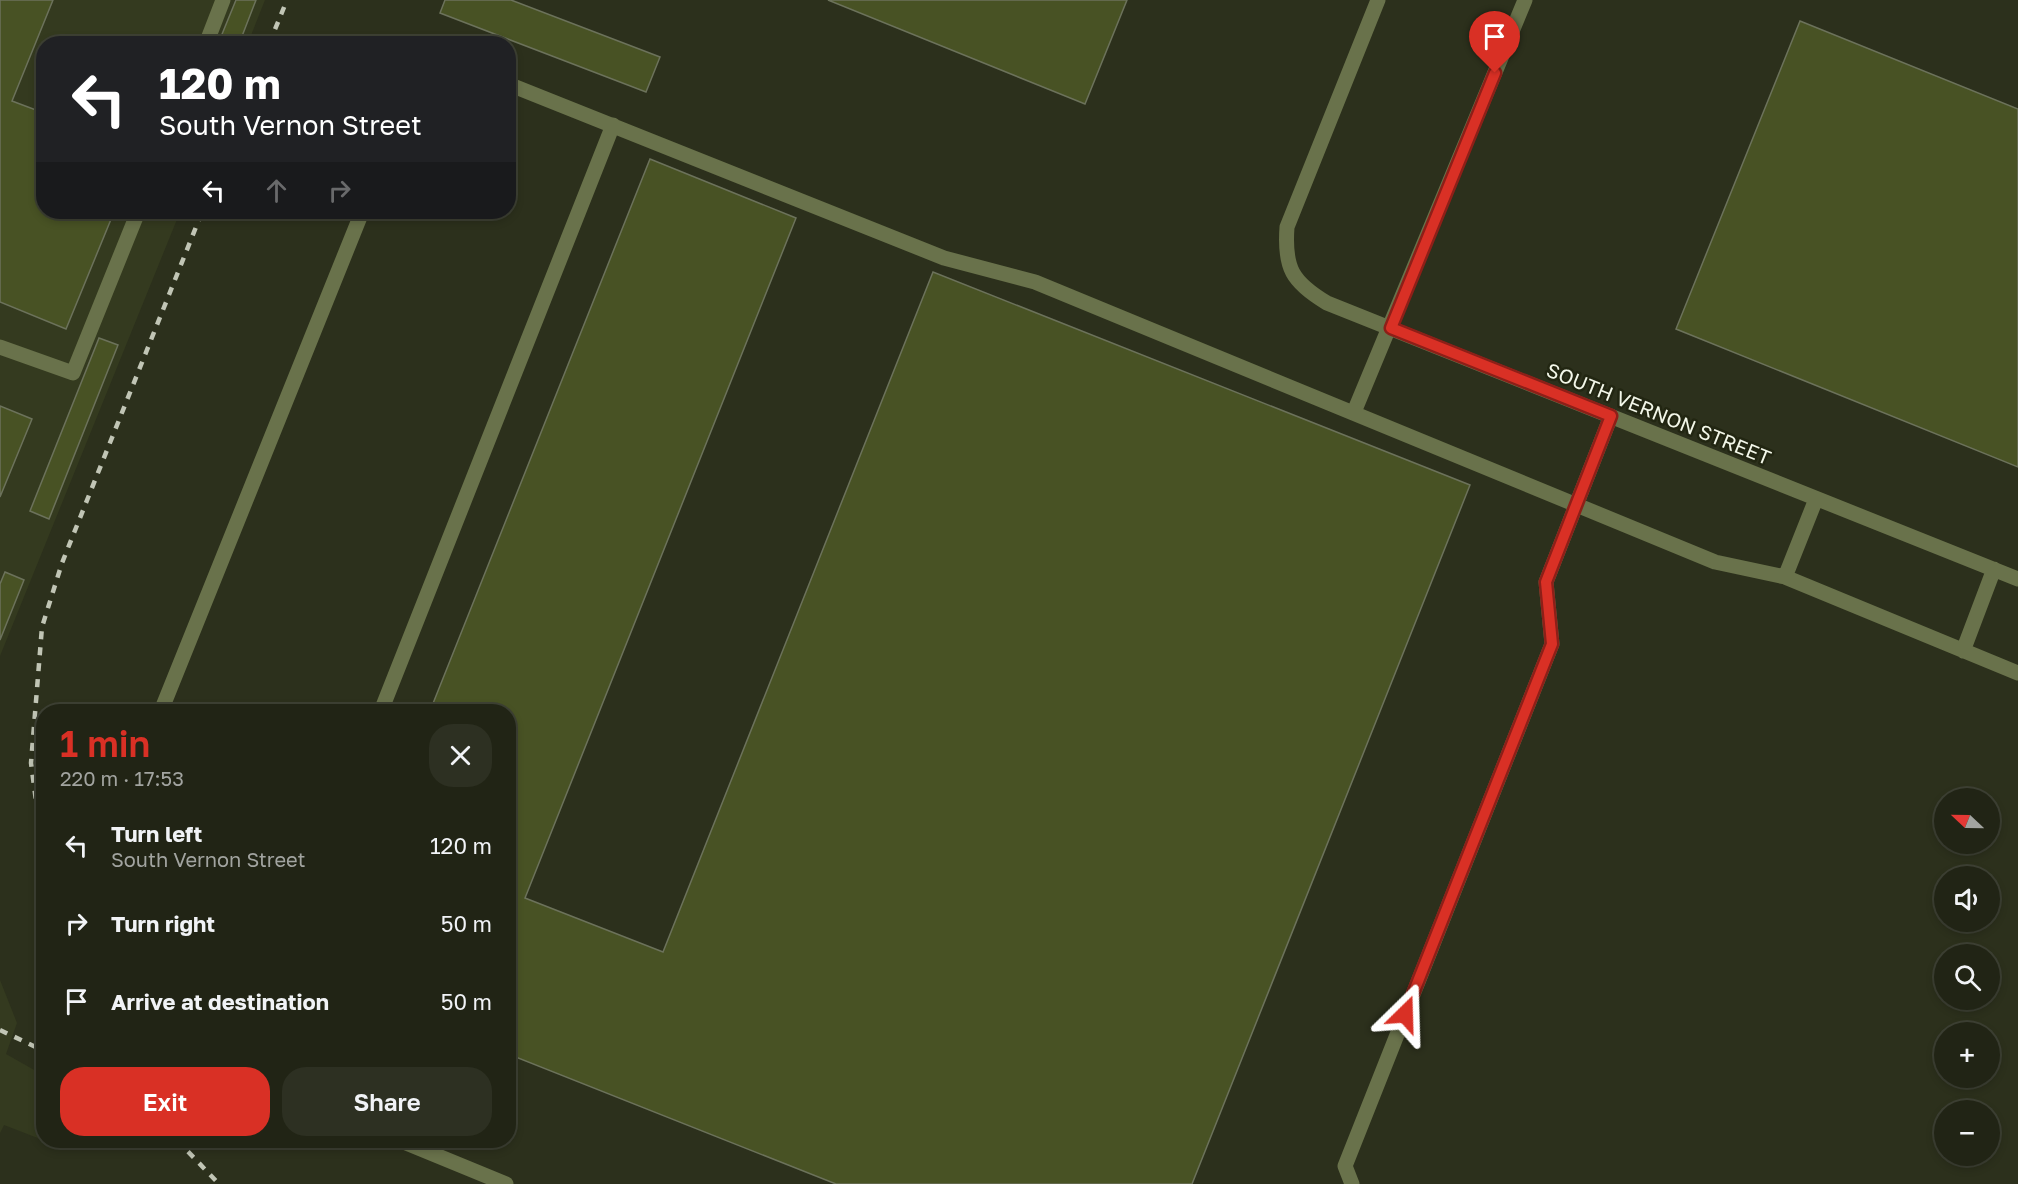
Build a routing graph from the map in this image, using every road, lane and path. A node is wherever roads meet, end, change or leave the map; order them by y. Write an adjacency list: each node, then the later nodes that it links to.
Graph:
1 (223, 0): 4 (street)
2 (1378, 0): 9 (street, SOUTH VERNON STREET)
3 (1525, 0): 9 (street)
4 (209, 36)
5 (516, 87): 6 (street)
6 (613, 125): 11 (street); 21 (street)
7 (135, 219): 10 (street)
8 (359, 219): 20 (street)
9 (1391, 328): 11 (street); 12 (street, SOUTH VERNON STREET)
10 (0, 347)
11 (1354, 412): 14 (street)
12 (1611, 416): 13 (street, SOUTH VERNON STREET); 14 (street)
13 (1816, 499): 15 (street, SOUTH VERNON STREET); 16 (street)
14 (1577, 504): 16 (street); 24 (street)
15 (1994, 569): 17 (street, SOUTH VERNON STREET); 18 (street)
16 (1785, 577): 18 (street)
17 (2018, 579)
18 (1963, 651): 19 (street)
19 (2018, 673)
20 (164, 704)
21 (384, 704)
22 (418, 1148): 23 (street)
23 (506, 1184)
24 (1352, 1184)

